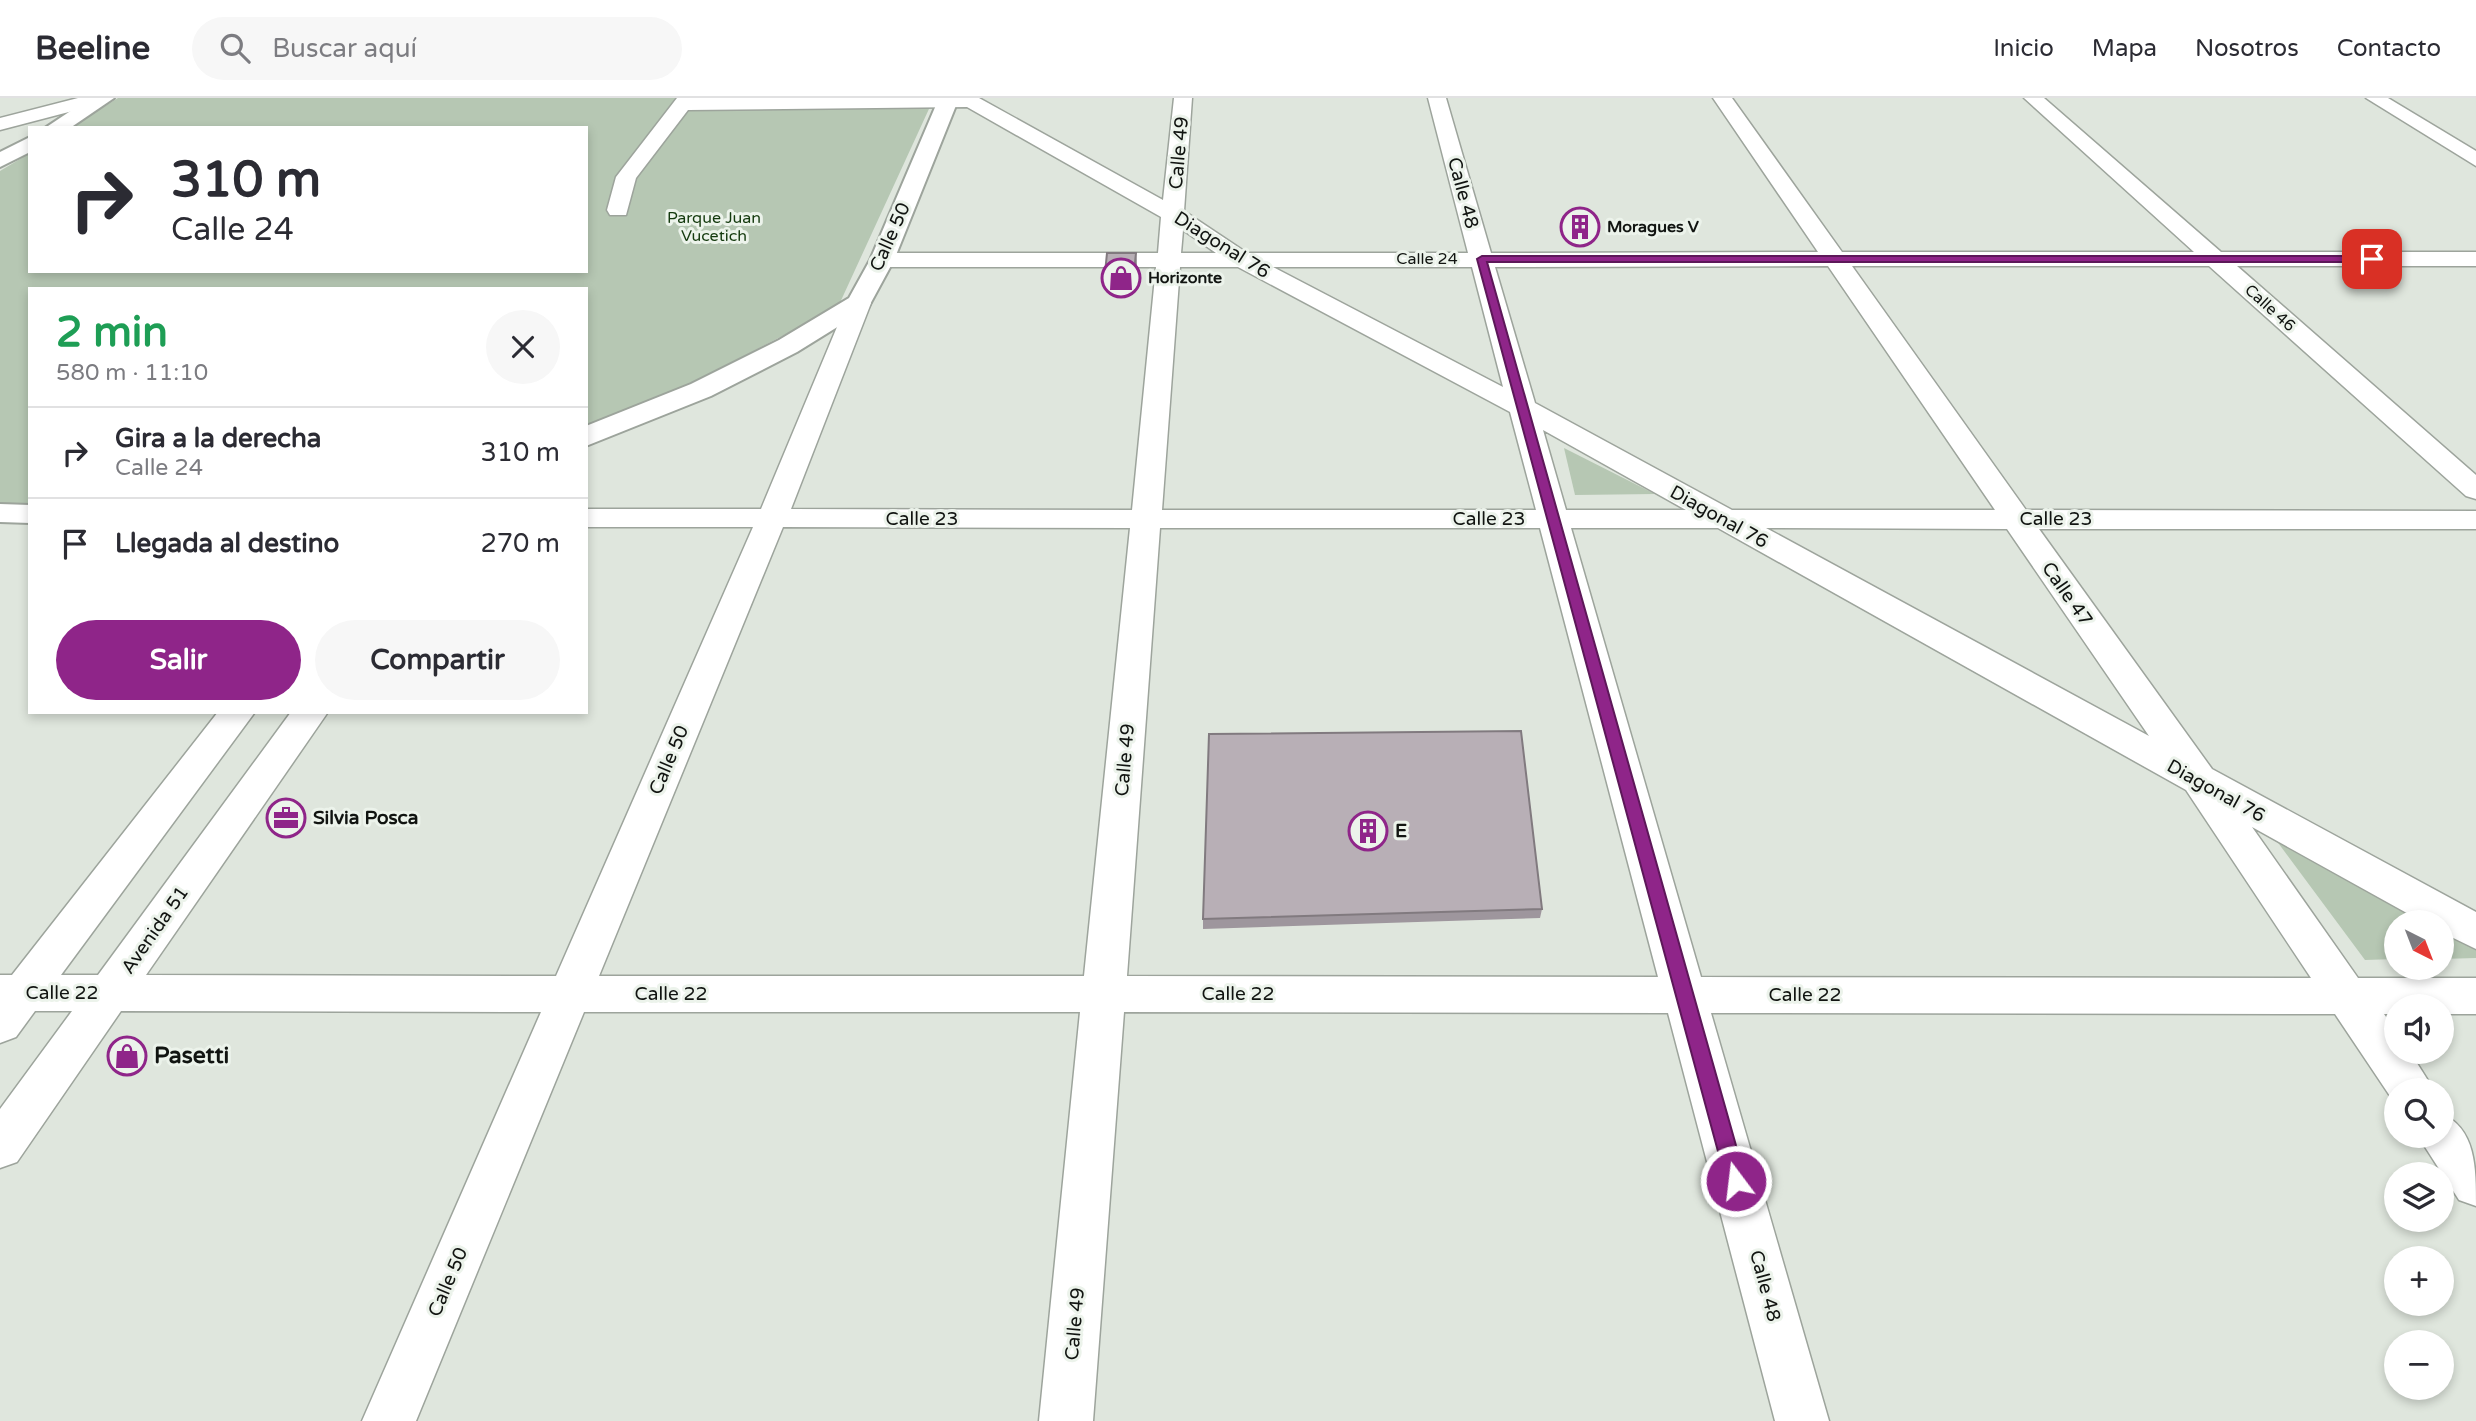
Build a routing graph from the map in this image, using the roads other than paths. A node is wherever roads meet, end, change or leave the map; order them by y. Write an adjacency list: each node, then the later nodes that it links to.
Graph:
1 (102, 98): 9 (street); 10 (main road)
2 (1183, 98): 15 (street, Calle 49)
3 (1437, 98): 16 (street, Calle 48)
4 (1722, 98): 17 (street, Calle 47)
5 (2034, 98): 18 (street, Calle 46)
6 (2375, 98): 12 (street)
7 (958, 99): 8 (street); 15 (street, Diagonal 76); 20 (main road, Calle 50)
8 (685, 101): 14 (street)
9 (0, 124)
10 (58, 126)
11 (28, 144): 13 (main road)
12 (2476, 160)
13 (0, 161)
14 (618, 210)
15 (1173, 214): 21 (street, Calle 49); 22 (street, Diagonal 76)
16 (1482, 259): 17 (street, Calle 24); 22 (street, Calle 24); 24 (street, Calle 48)
17 (1834, 259): 18 (street, Calle 24); 34 (street, Calle 47)
18 (2216, 259): 19 (street, Calle 24); 26 (street, Calle 46)
19 (2476, 259)
20 (882, 260): 21 (street, Calle 24); 23 (main road, Calle 50)
21 (1169, 260): 22 (street, Calle 24); 31 (street, Calle 49)
22 (1241, 260): 24 (street, Diagonal 76)
23 (859, 303): 25 (main road); 30 (street, Calle 50)
24 (1523, 408): 32 (street, Calle 48); 33 (street, Diagonal 76)
25 (588, 436)
26 (2476, 490)
27 (0, 513): 28 (main road)
28 (28, 514)
29 (588, 518): 30 (street, Calle 23)
30 (772, 519): 31 (street, Calle 23); 41 (street, Calle 50)
31 (1146, 519): 32 (street, Calle 23); 42 (street, Calle 49)
32 (1553, 519): 33 (street, Calle 23); 43 (street, Calle 48)
33 (1724, 519): 34 (street, Calle 23); 38 (street, Diagonal 76)
34 (2015, 519): 35 (street, Calle 23); 38 (street, Calle 47)
35 (2476, 520)
36 (235, 714): 46 (street)
37 (309, 714): 40 (street, Avenida 51)
38 (2202, 784): 39 (street, Diagonal 76); 44 (street, Calle 47)
39 (2476, 932)
40 (110, 993): 41 (street, Calle 22); 46 (street, Calle 22); 48 (street, Avenida 51)
41 (570, 994): 42 (street, Calle 22); 51 (street, Calle 50)
42 (1104, 994): 43 (street, Calle 22); 52 (street, Calle 49)
43 (1684, 995): 44 (street, Calle 22); 53 (street, Calle 48)
44 (2346, 996): 45 (street, Calle 22); 47 (street, Calle 47)
45 (2476, 996)
46 (8, 1003)
47 (2403, 1078)
48 (0, 1147)
49 (2451, 1148): 50 (street)
50 (2476, 1184)
51 (389, 1421)
52 (1066, 1421)
53 (1802, 1421)

